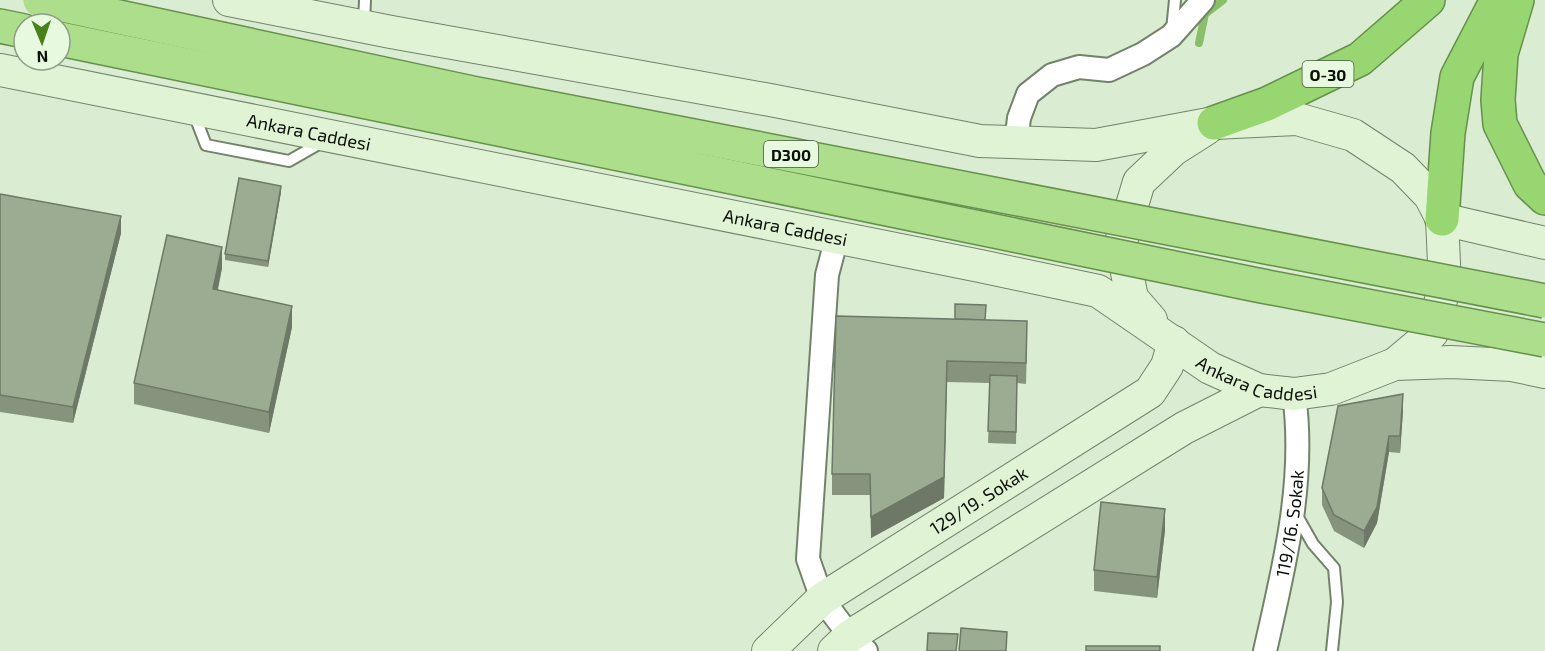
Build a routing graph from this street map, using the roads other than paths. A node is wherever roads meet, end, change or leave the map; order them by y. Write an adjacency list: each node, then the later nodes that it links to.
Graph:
1 (40, 0): 20 (highway, D300, bridge)
2 (229, 0): 9 (main road)
3 (365, 0): 10 (lane)
4 (1175, 0): 11 (lane)
5 (1203, 0): 11 (street)
6 (1428, 0): 14 (highway, O-30)
7 (1497, 0): 17 (highway)
8 (1517, 0): 16 (highway)
9 (297, 6): 10 (main road)
10 (391, 32): 15 (main road)
11 (1171, 36): 15 (street)
12 (72, 41): 22 (highway, D300, bridge)
13 (0, 70): 18 (main road, Ankara Caddesi)
14 (1214, 123): 15 (main road); 17 (main road); 21 (main road)
15 (1016, 143)
16 (1545, 198)
17 (1442, 219): 19 (main road); 23 (main road)
18 (837, 237): 21 (main road, Ankara Caddesi); 28 (street)
19 (1545, 243)
20 (1545, 301)
21 (1170, 339): 25 (main road, Ankara Caddesi); 28 (main road, 129/19. Sokak)
22 (1545, 340)
23 (1395, 364): 24 (main road, Ankara Caddesi); 26 (main road, Ankara Caddesi)
24 (1545, 372)
25 (1259, 390): 26 (main road, Ankara Caddesi); 29 (main road)
26 (1294, 394): 27 (street, 119/16. Sokak)
27 (1293, 508): 31 (street, 119/16. Sokak); 32 (lane)
28 (822, 598): 29 (street); 30 (main road, 129/19. Sokak)
29 (850, 646)
30 (768, 651)
31 (1265, 651)
32 (1332, 651)

